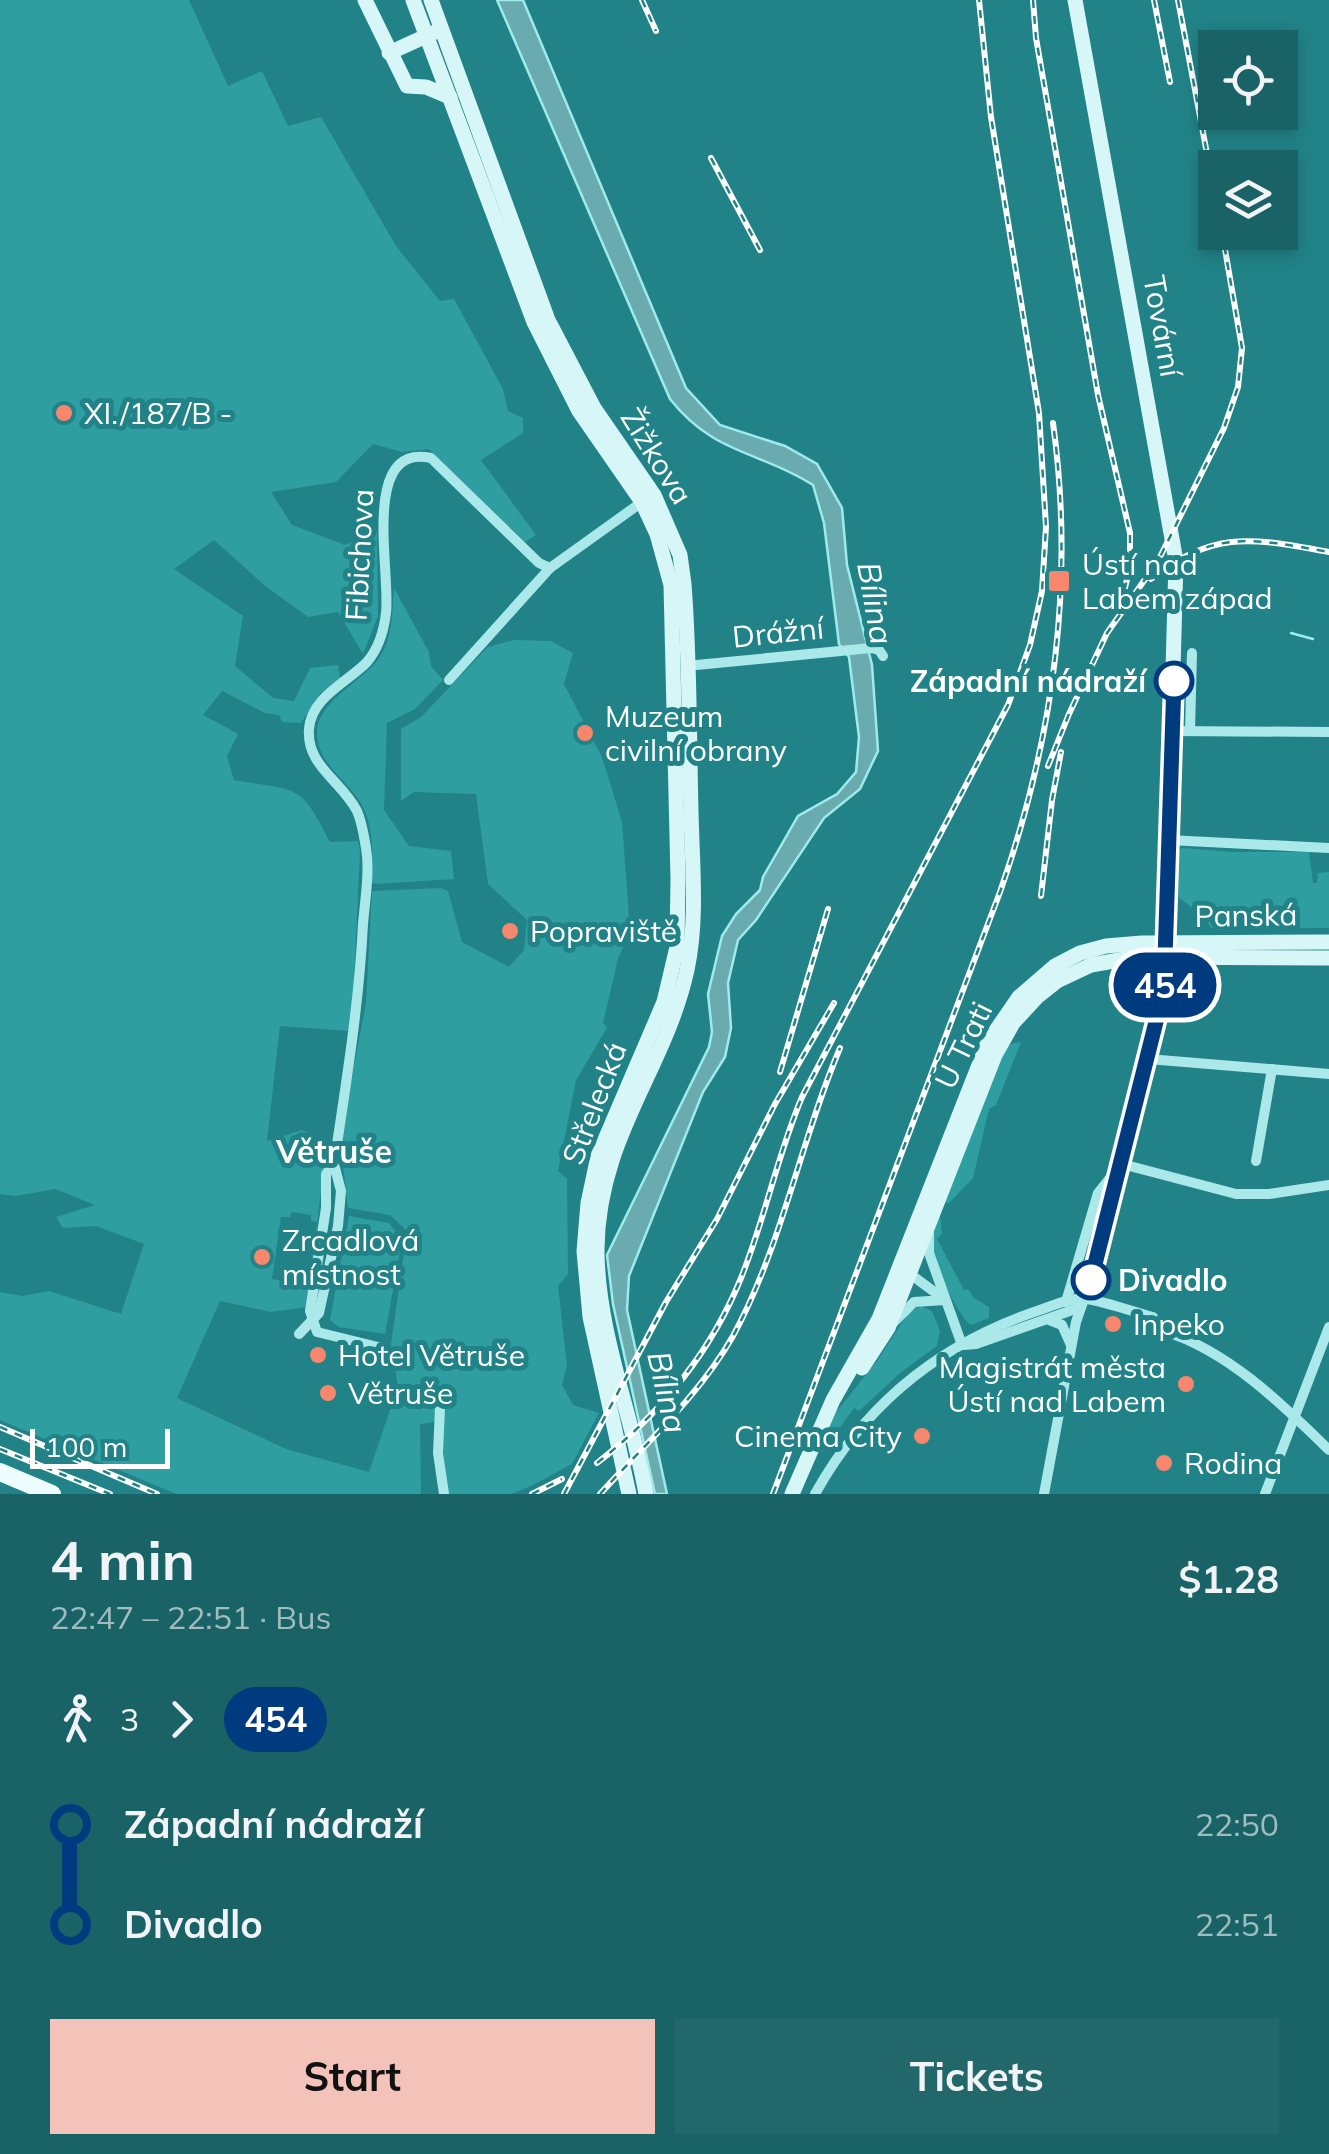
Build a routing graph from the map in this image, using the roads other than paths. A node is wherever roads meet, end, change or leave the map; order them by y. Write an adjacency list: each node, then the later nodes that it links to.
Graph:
1 (365, 0): 7 (main road)
2 (413, 0): 6 (main road, Žižkova)
3 (432, 0): 5 (main road, Žižkova)
4 (1075, 0): 15 (main road, Tovární)
5 (443, 28): 6 (main road); 13 (main road, Žižkova)
6 (426, 36): 7 (main road); 8 (main road, Žižkova)
7 (389, 53): 8 (main road)
8 (450, 97): 9 (main road, Žižkova)
9 (642, 502): 10 (street); 13 (main road, Žižkova)
10 (550, 568): 14 (street); 36 (street, Fibichova)
11 (1192, 652): 16 (street)
12 (883, 656): 13 (street, Drážní)
13 (681, 666): 23 (main road, Žižkova)
14 (448, 680)
15 (1172, 730): 16 (street); 18 (main road, Tovární)
16 (1190, 731): 17 (street)
17 (1329, 732)
18 (1168, 840): 19 (street); 21 (main road, Tovární)
19 (1329, 848)
20 (1329, 942): 21 (main road, Panská)
21 (1165, 950): 22 (main road, Panská); 24 (street); 30 (main road, U Trati); 31 (main road, U Trati)
22 (1329, 958)
23 (680, 972): 52 (main road, Střelecká); 53 (main road, Střelecká)
24 (1148, 1059): 25 (street); 28 (street)
25 (1272, 1069): 26 (street); 27 (street)
26 (1329, 1074)
27 (1256, 1160)
28 (1122, 1164): 29 (street); 33 (street); 34 (street)
29 (1329, 1185)
30 (930, 1226): 31 (main road, U Trati); 32 (street)
31 (906, 1271): 32 (street); 39 (main road, U Trati); 47 (main road, U Trati)
32 (944, 1300): 39 (street, U Trati); 42 (street)
33 (1066, 1302): 34 (street); 42 (street)
34 (1083, 1303): 35 (street); 37 (street); 44 (street)
35 (1154, 1317)
36 (313, 1318): 41 (street); 43 (street)
37 (1046, 1319): 42 (street); 44 (street)
38 (1329, 1327): 46 (street)
39 (888, 1328): 47 (main road, U Trati)
40 (1164, 1332): 46 (street)
41 (299, 1334)
42 (962, 1345): 55 (street)
43 (378, 1347)
44 (1072, 1348): 56 (street)
45 (440, 1408): 51 (street)
46 (1294, 1417): 48 (street); 57 (street)
47 (815, 1438): 54 (main road)
48 (1329, 1450)
49 (0, 1472): 50 (main road)
50 (52, 1494)
51 (444, 1494)
52 (629, 1494)
53 (646, 1494)
54 (792, 1494)
55 (815, 1494)
56 (1044, 1494)
57 (1265, 1494)

